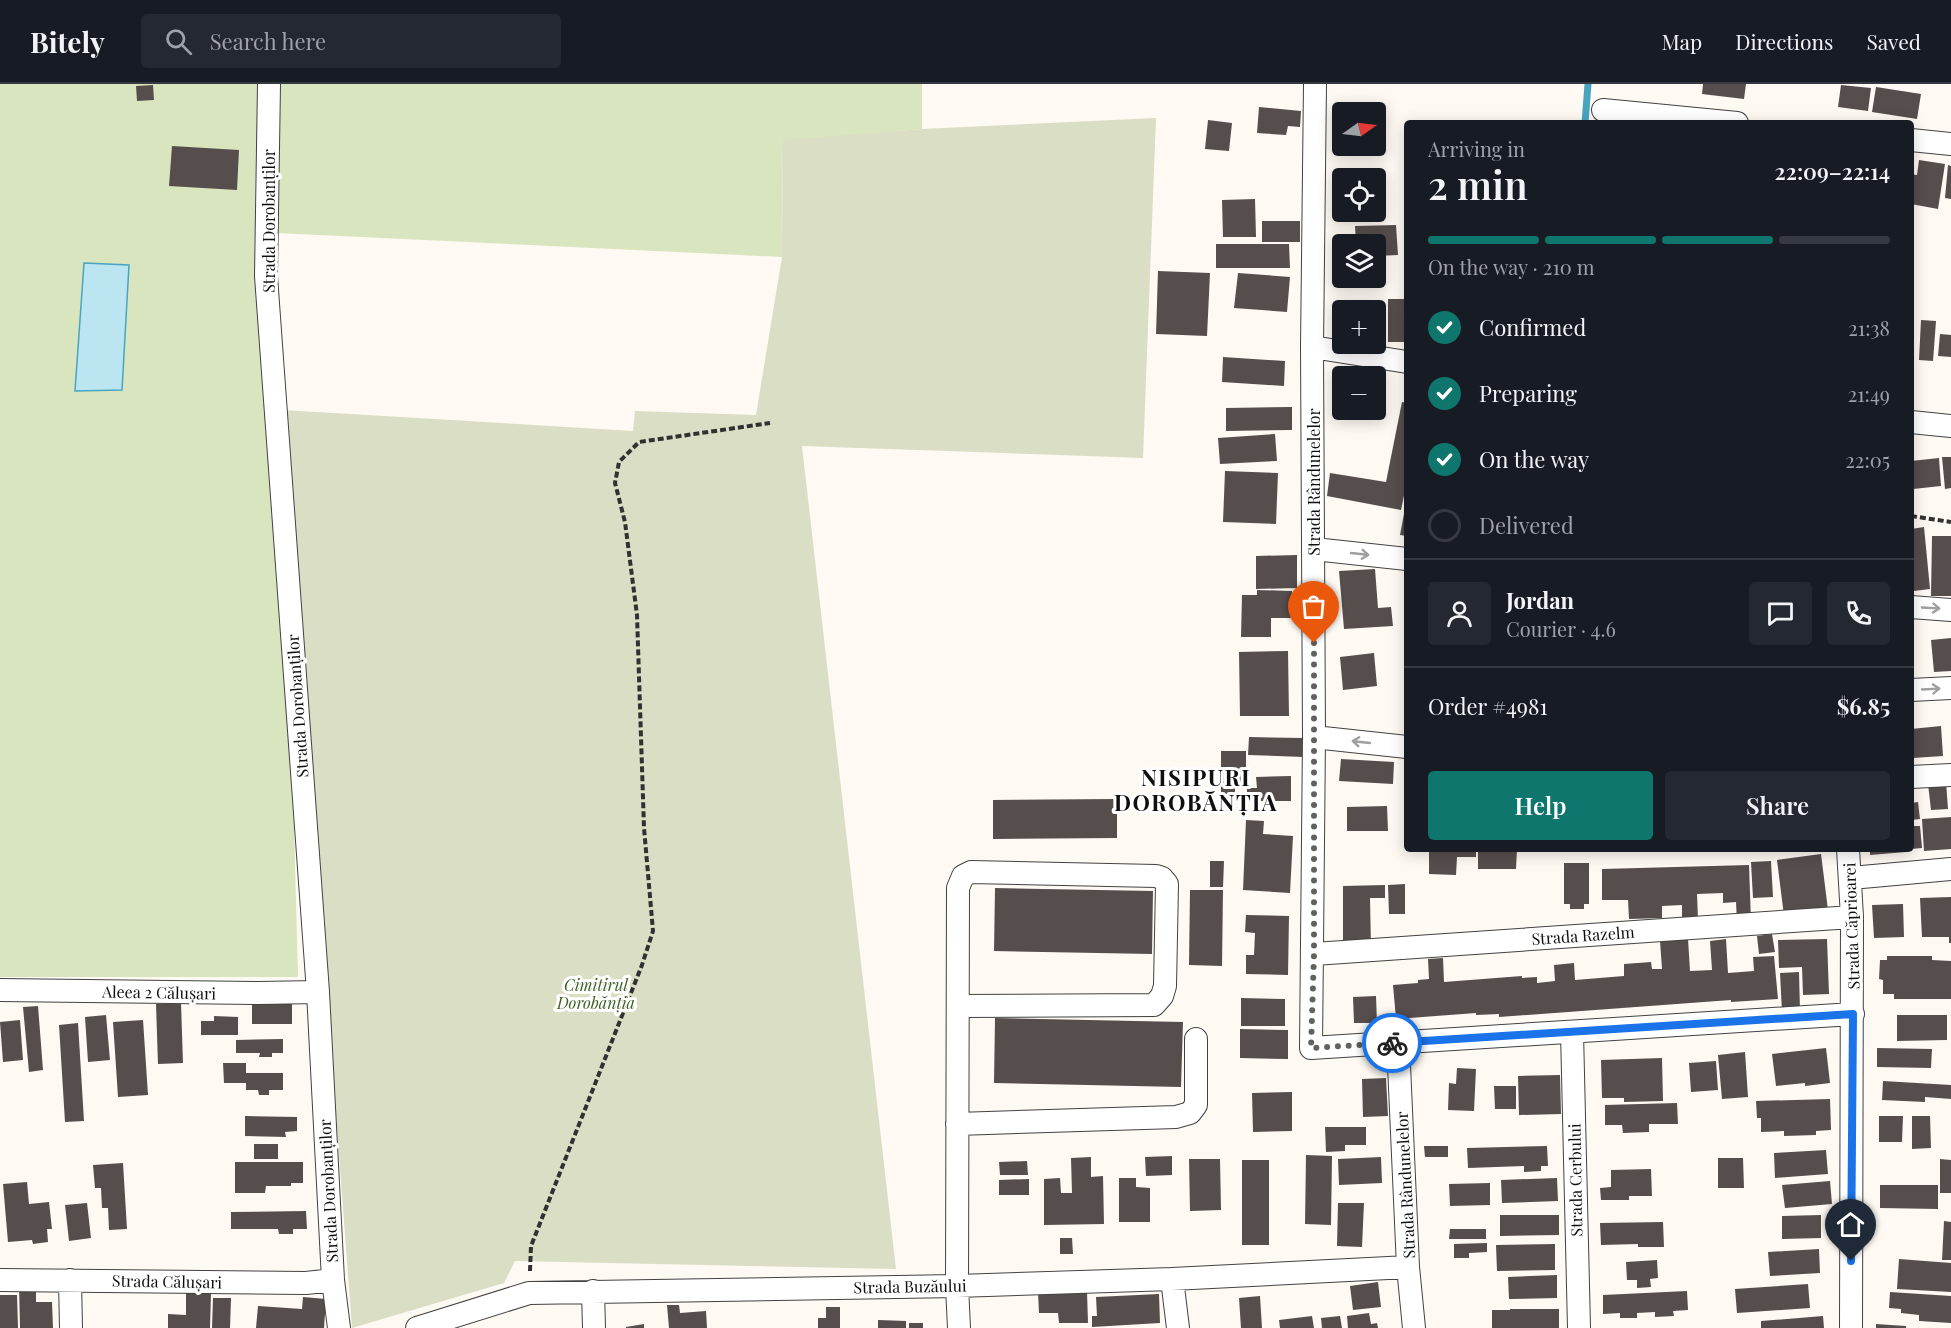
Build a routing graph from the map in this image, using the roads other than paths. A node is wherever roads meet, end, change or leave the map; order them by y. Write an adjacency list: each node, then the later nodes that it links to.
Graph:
1 (269, 84): 27 (street, Strada Dorobanților)
2 (1315, 84): 7 (street, Strada Rândunelelor)
3 (1603, 110): 4 (street)
4 (1706, 120)
5 (1914, 140): 6 (street)
6 (1951, 144)
7 (1312, 347): 8 (street); 11 (street, Strada Rândunelelor)
8 (1404, 362)
9 (1914, 422): 10 (street)
10 (1951, 426)
11 (1314, 549): 12 (street, one-way to 12); 17 (street, Strada Rândunelelor)
12 (1404, 559)
13 (1914, 607): 14 (street, one-way to 14)
14 (1951, 610)
15 (1951, 688): 16 (street, one-way to 15)
16 (1914, 690)
17 (1314, 737): 18 (street, one-way to 17); 25 (street, Strada Rândunelelor)
18 (1404, 747)
19 (1951, 775): 20 (street)
20 (1914, 777)
21 (1848, 852): 23 (street, Strada Căprioarei)
22 (1951, 869): 23 (street)
23 (1851, 878): 24 (street, Strada Căprioarei)
24 (1852, 918): 25 (street, Strada Razelm); 29 (street, Strada Căprioarei)
25 (1314, 954): 32 (street, Strada Rândunelelor)
26 (0, 990): 27 (street, Aleea 2 Călușari)
27 (318, 992): 38 (street, Strada Dorobanților)
28 (958, 1006): 28 (street); 33 (street)
29 (1853, 1014): 30 (street); 49 (street, Strada Căprioarei)
30 (1572, 1032): 32 (street); 48 (street, Strada Cerbului)
31 (1196, 1039): 33 (street)
32 (1398, 1043): 34 (street, Strada Rândunelelor)
33 (957, 1124): 39 (street)
34 (1408, 1267): 35 (street, Strada Buzăului); 47 (street, Strada Rândunelelor)
35 (1172, 1279): 39 (street, Strada Buzăului); 46 (street)
36 (0, 1280): 37 (street, Strada Călușari)
37 (70, 1280): 38 (street, Strada Călușari); 41 (street)
38 (333, 1280): 42 (street, Strada Dorobanților)
39 (957, 1286): 40 (street, Strada Buzăului); 45 (street)
40 (593, 1291): 43 (street, Strada Buzăului); 44 (street)
41 (71, 1328)
42 (339, 1328)
43 (417, 1328)
44 (594, 1328)
45 (959, 1328)
46 (1178, 1328)
47 (1414, 1328)
48 (1579, 1328)
49 (1851, 1328)

